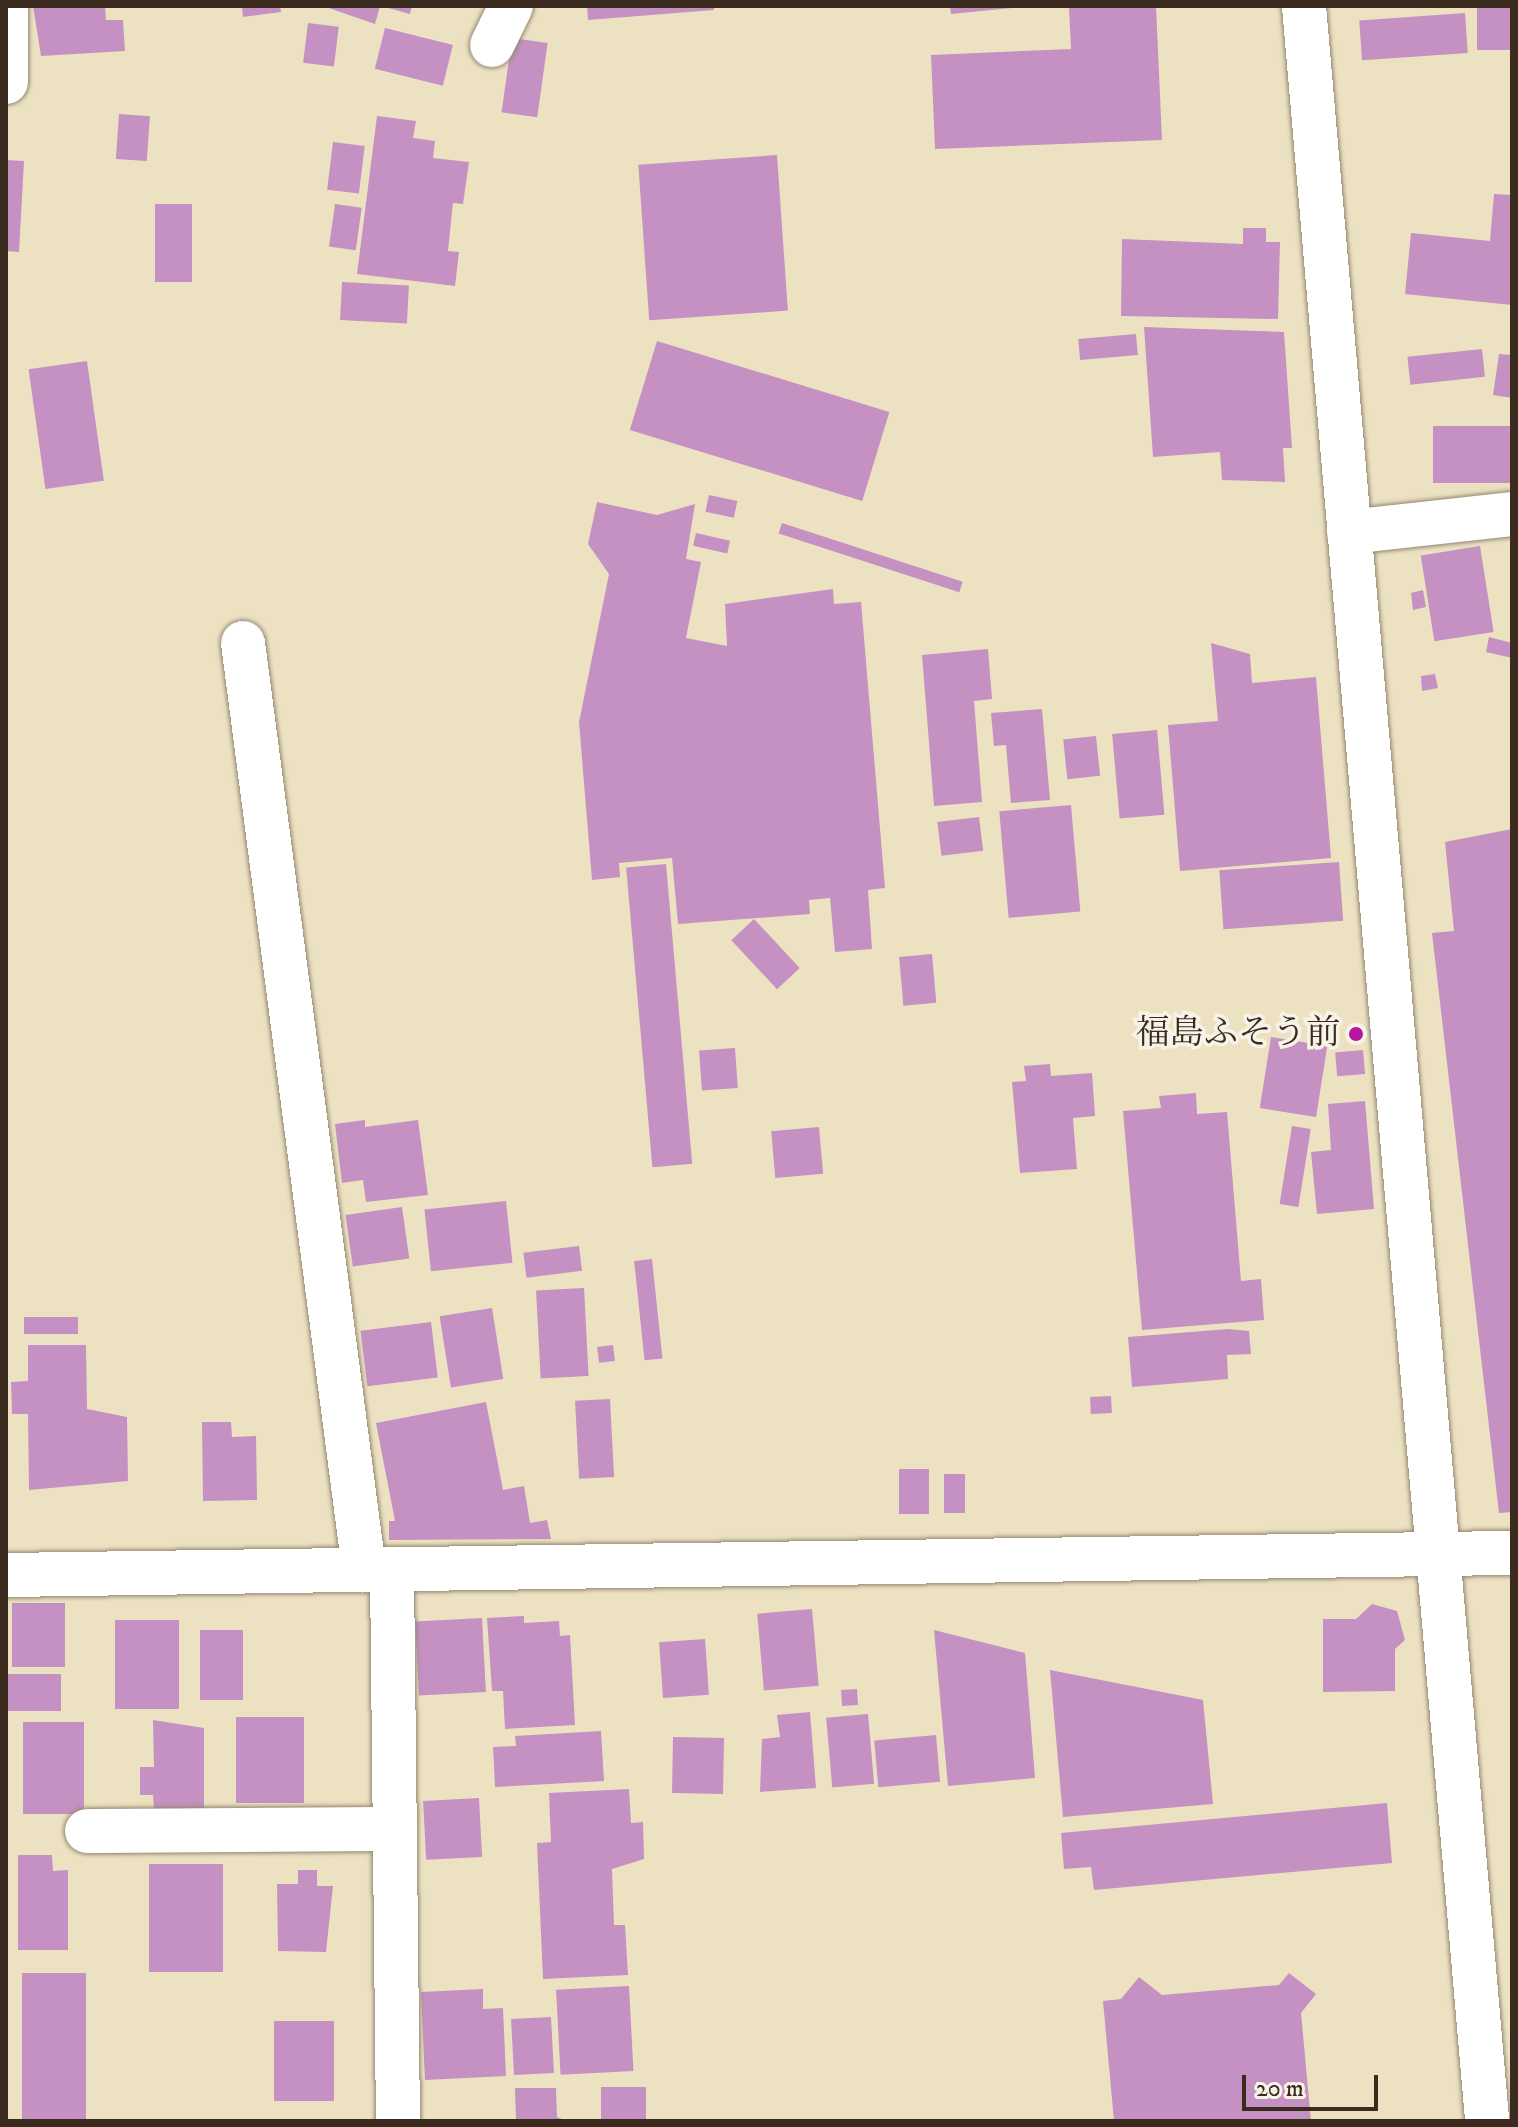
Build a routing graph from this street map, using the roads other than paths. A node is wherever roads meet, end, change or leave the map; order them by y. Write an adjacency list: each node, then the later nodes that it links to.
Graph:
1 (6, 6): 5 (street)
2 (511, 6): 4 (street)
3 (1304, 6): 7 (street)
4 (492, 45)
5 (6, 82)
6 (1512, 514): 7 (street)
7 (1349, 532): 9 (street)
8 (243, 643): 11 (street)
9 (1436, 1553): 10 (street); 11 (street); 16 (street)
10 (1512, 1553)
11 (378, 1570): 12 (street); 13 (street)
12 (6, 1575)
13 (395, 1829): 14 (street); 15 (street)
14 (87, 1831)
15 (398, 2121)
16 (1487, 2121)

